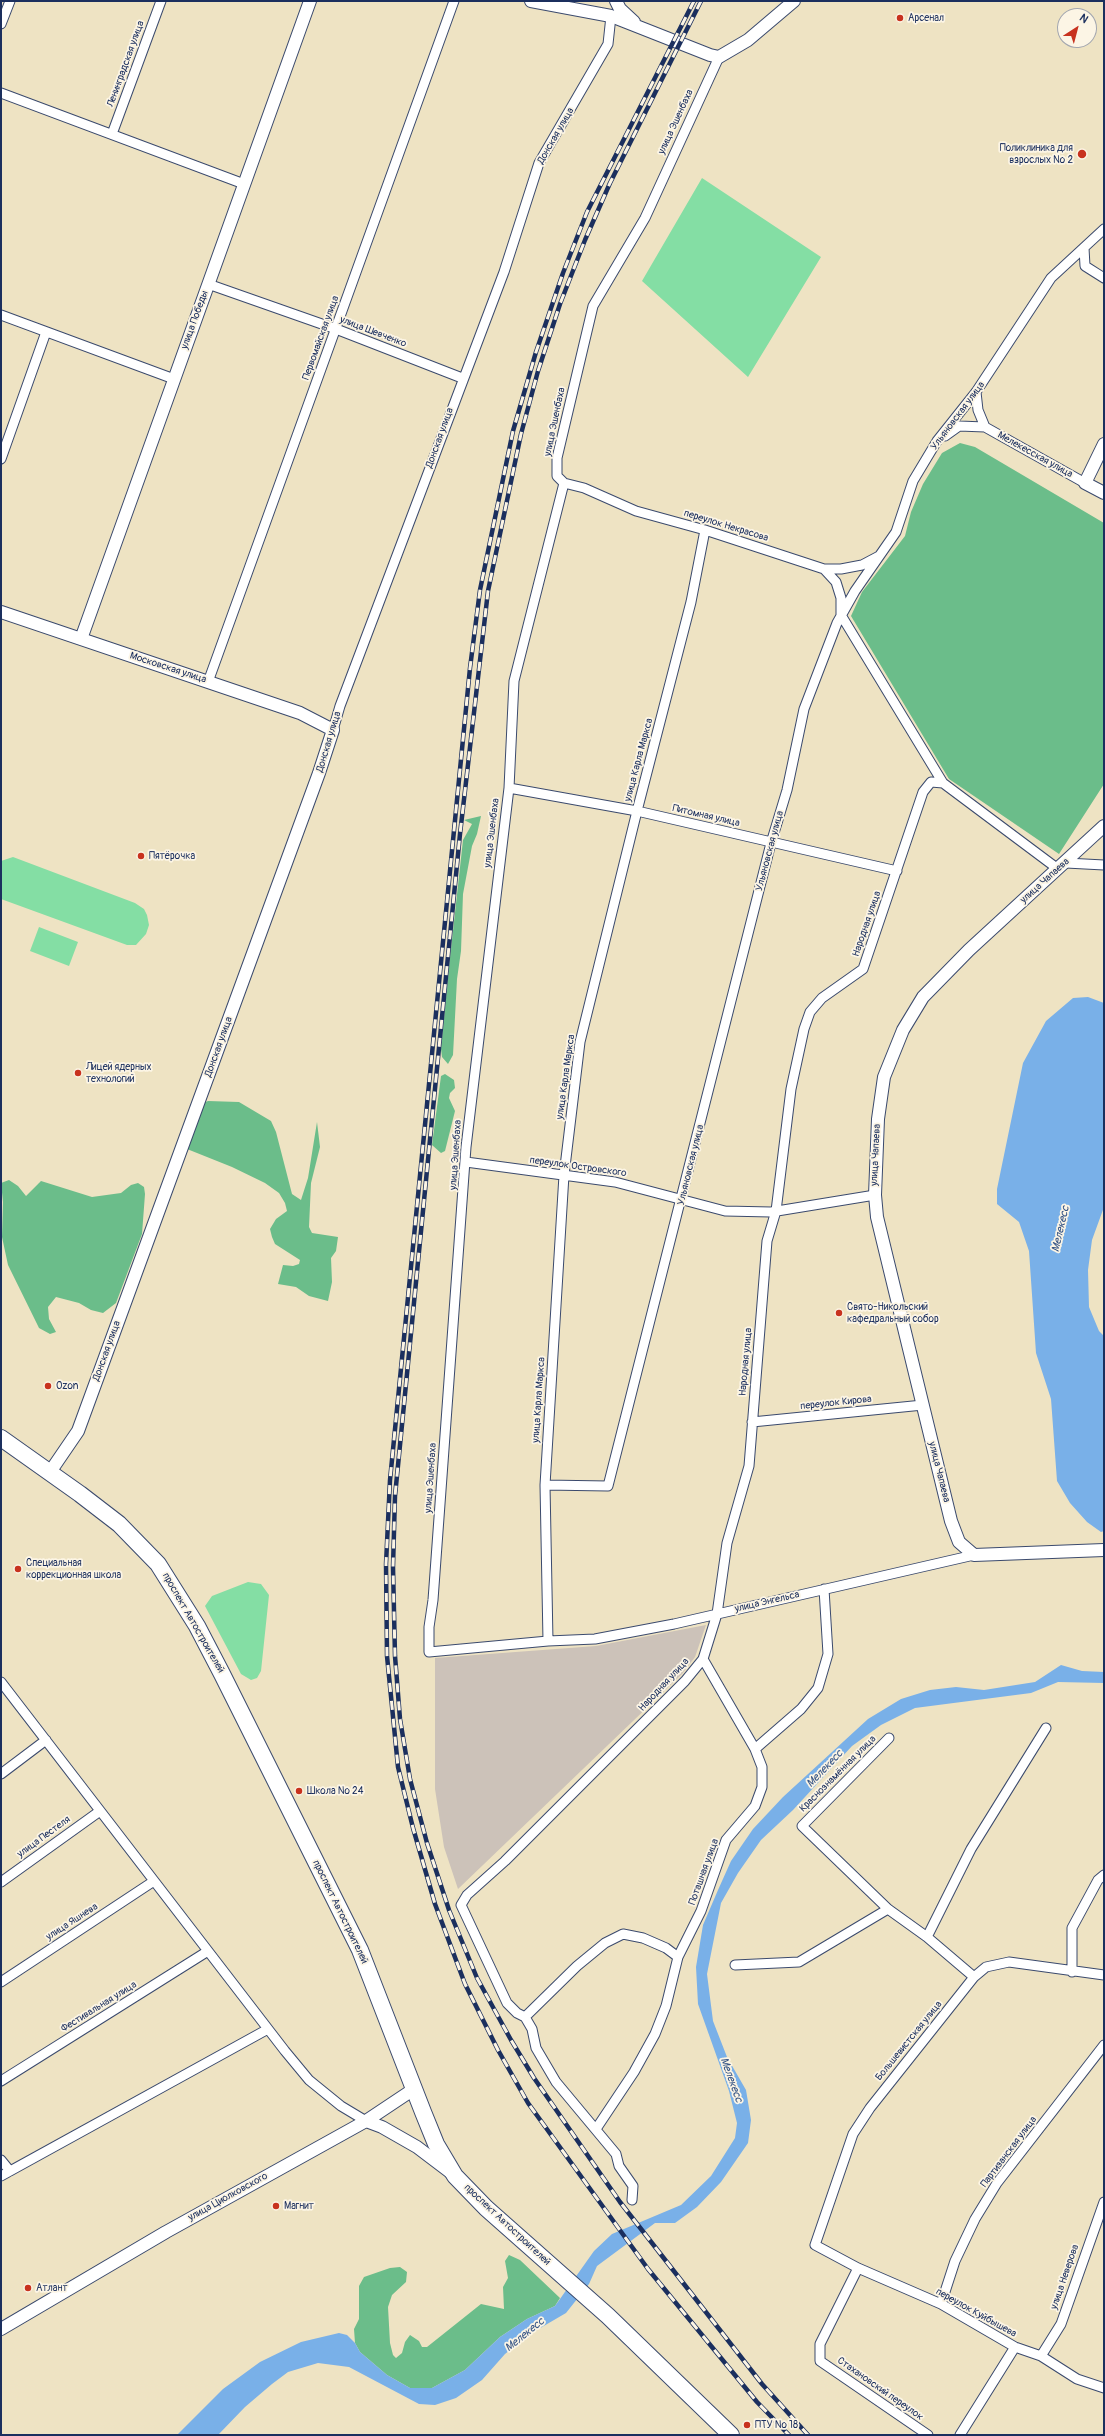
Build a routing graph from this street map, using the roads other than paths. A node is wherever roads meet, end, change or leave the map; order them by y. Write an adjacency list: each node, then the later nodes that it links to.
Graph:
1 (10, 1): 9 (street)
2 (160, 1): 13 (street, Ленинградская улица)
3 (310, 1): 14 (street, улица Победы)
4 (454, 1): 22 (street, Первомайская улица)
5 (531, 1): 8 (street)
6 (616, 1): 10 (street)
7 (794, 1): 11 (street)
8 (611, 16): 10 (street); 24 (street, Донская улица)
9 (1, 24)
10 (636, 24): 11 (street)
11 (719, 57): 31 (street, улица Эшенбаха)
12 (1, 93): 13 (street)
13 (112, 134): 14 (street)
14 (244, 184): 20 (street, улица Победы)
15 (1104, 229): 16 (street, Ульяновская улица)
16 (1084, 248): 17 (street, Ульяновская улица); 18 (street)
17 (1066, 264): 18 (street); 26 (street, Ульяновская улица)
18 (1085, 266): 19 (street)
19 (1104, 278)
20 (208, 284): 22 (street, улица Шевченко); 25 (street, улица Победы)
21 (1, 315): 23 (street)
22 (336, 329): 24 (street, улица Шевченко); 40 (street, Первомайская улица)
23 (46, 332): 25 (street); 30 (street)
24 (462, 378): 41 (street, Донская улица)
25 (174, 379): 39 (street, улица Победы)
26 (976, 392): 27 (street); 28 (street, Ульяновская улица)
27 (985, 427): 28 (street); 32 (street, Мелекесская улица)
28 (937, 441): 35 (street, Ульяновская улица)
29 (1104, 444): 32 (street)
30 (1, 459)
31 (564, 483): 34 (street, переулок Некрасова); 43 (street, улица Эшенбаха)
32 (1085, 483): 33 (street, Мелекесская улица)
33 (1104, 493)
34 (705, 530): 36 (street, переулок Некрасова); 44 (street, улица Карла Маркса)
35 (882, 554): 36 (street, переулок Некрасова); 38 (street, Ульяновская улица)
36 (824, 569): 38 (street)
37 (1, 612): 39 (street, Московская улица)
38 (841, 615): 42 (street); 46 (street, Ульяновская улица)
39 (81, 639): 40 (street, Московская улица)
40 (208, 682): 41 (street, Московская улица)
41 (333, 730): 58 (street, Донская улица)
42 (943, 783): 48 (street); 49 (street, Народная улица)
43 (509, 788): 44 (street, Питомная улица); 50 (street, улица Эшенбаха)
44 (637, 811): 46 (street, Питомная улица); 51 (street, улица Карла Маркса)
45 (1104, 826): 48 (street, улица Чапаева)
46 (771, 843): 49 (street, Питомная улица); 53 (street, Ульяновская улица)
47 (1104, 865): 48 (street)
48 (1062, 866): 52 (street, улица Чапаева)
49 (897, 871): 54 (street, Народная улица)
50 (466, 1162): 51 (street, переулок Островского); 65 (street, улица Эшенбаха)
51 (564, 1175): 53 (street, переулок Островского); 59 (street, улица Карла Маркса)
52 (875, 1195): 54 (street, переулок Островского); 55 (street, улица Чапаева)
53 (682, 1200): 54 (street, переулок Островского); 59 (street, Ульяновская улица)
54 (776, 1211): 56 (street, Народная улица)
55 (923, 1405): 56 (street, переулок Кирова); 61 (street, улица Чапаева)
56 (752, 1422): 63 (street, Народная улица)
57 (1, 1438): 58 (highway, проспект Автостроителей)
58 (50, 1472): 90 (highway, проспект Автостроителей)
59 (545, 1485): 64 (street, улица Карла Маркса)
60 (1104, 1550): 61 (street, улица Энгельса)
61 (974, 1555): 62 (street, улица Энгельса)
62 (824, 1589): 63 (street, улица Энгельса); 71 (street)
63 (717, 1614): 64 (street, улица Энгельса); 66 (street, Народная улица)
64 (548, 1641): 65 (street, улица Энгельса)
65 (429, 1652)
66 (703, 1659): 71 (street, Поташная улица); 86 (street, Народная улица)
67 (1, 1682): 70 (street)
68 (1046, 1728): 78 (street)
69 (889, 1738): 77 (street, Краснознамённая улица)
70 (46, 1740): 72 (street); 73 (street)
71 (755, 1748): 80 (street, Поташная улица)
72 (1, 1774)
73 (100, 1810): 75 (street); 76 (street, улица Пестеля)
74 (1104, 1875): 82 (street)
75 (154, 1881): 79 (street); 85 (street, улица Яшнева)
76 (1, 1882)
77 (888, 1909): 78 (street, Краснознамённая улица); 81 (street)
78 (927, 1937): 84 (street, Краснознамённая улица)
79 (208, 1951): 87 (street); 89 (street, Фестивальная улица)
80 (678, 1957): 86 (street); 92 (street, Поташная улица)
81 (735, 1965)
82 (1072, 1972): 83 (street, Большевистская улица); 84 (street, Большевистская улица)
83 (1104, 1975)
84 (974, 1977): 99 (street, Большевистская улица)
85 (1, 1982)
86 (526, 2016): 92 (street)
87 (268, 2029): 91 (street); 94 (street)
88 (1104, 2045): 101 (street, Партизанская улица)
89 (1, 2081)
90 (414, 2089): 91 (street, улица Циолковского); 96 (highway, проспект Автостроителей)
91 (366, 2121): 96 (street); 102 (street, улица Циолковского)
92 (596, 2129): 97 (street)
93 (1, 2160): 94 (street)
94 (10, 2171): 95 (street)
95 (1, 2176)
96 (455, 2176): 106 (highway, проспект Автостроителей)
97 (632, 2200)
98 (1104, 2202): 104 (street, улица Неверова)
99 (815, 2245): 100 (street, переулок Куйбышева)
100 (858, 2268): 101 (street, переулок Куйбышева); 107 (street, Стахановский переулок)
101 (941, 2304): 103 (street, переулок Куйбышева)
102 (1, 2329)
103 (1015, 2347): 104 (street, переулок Куйбышева); 108 (street)
104 (1041, 2356): 105 (street, переулок Куйбышева)
105 (1104, 2388)
106 (731, 2435)
107 (928, 2435)
108 (960, 2435)

